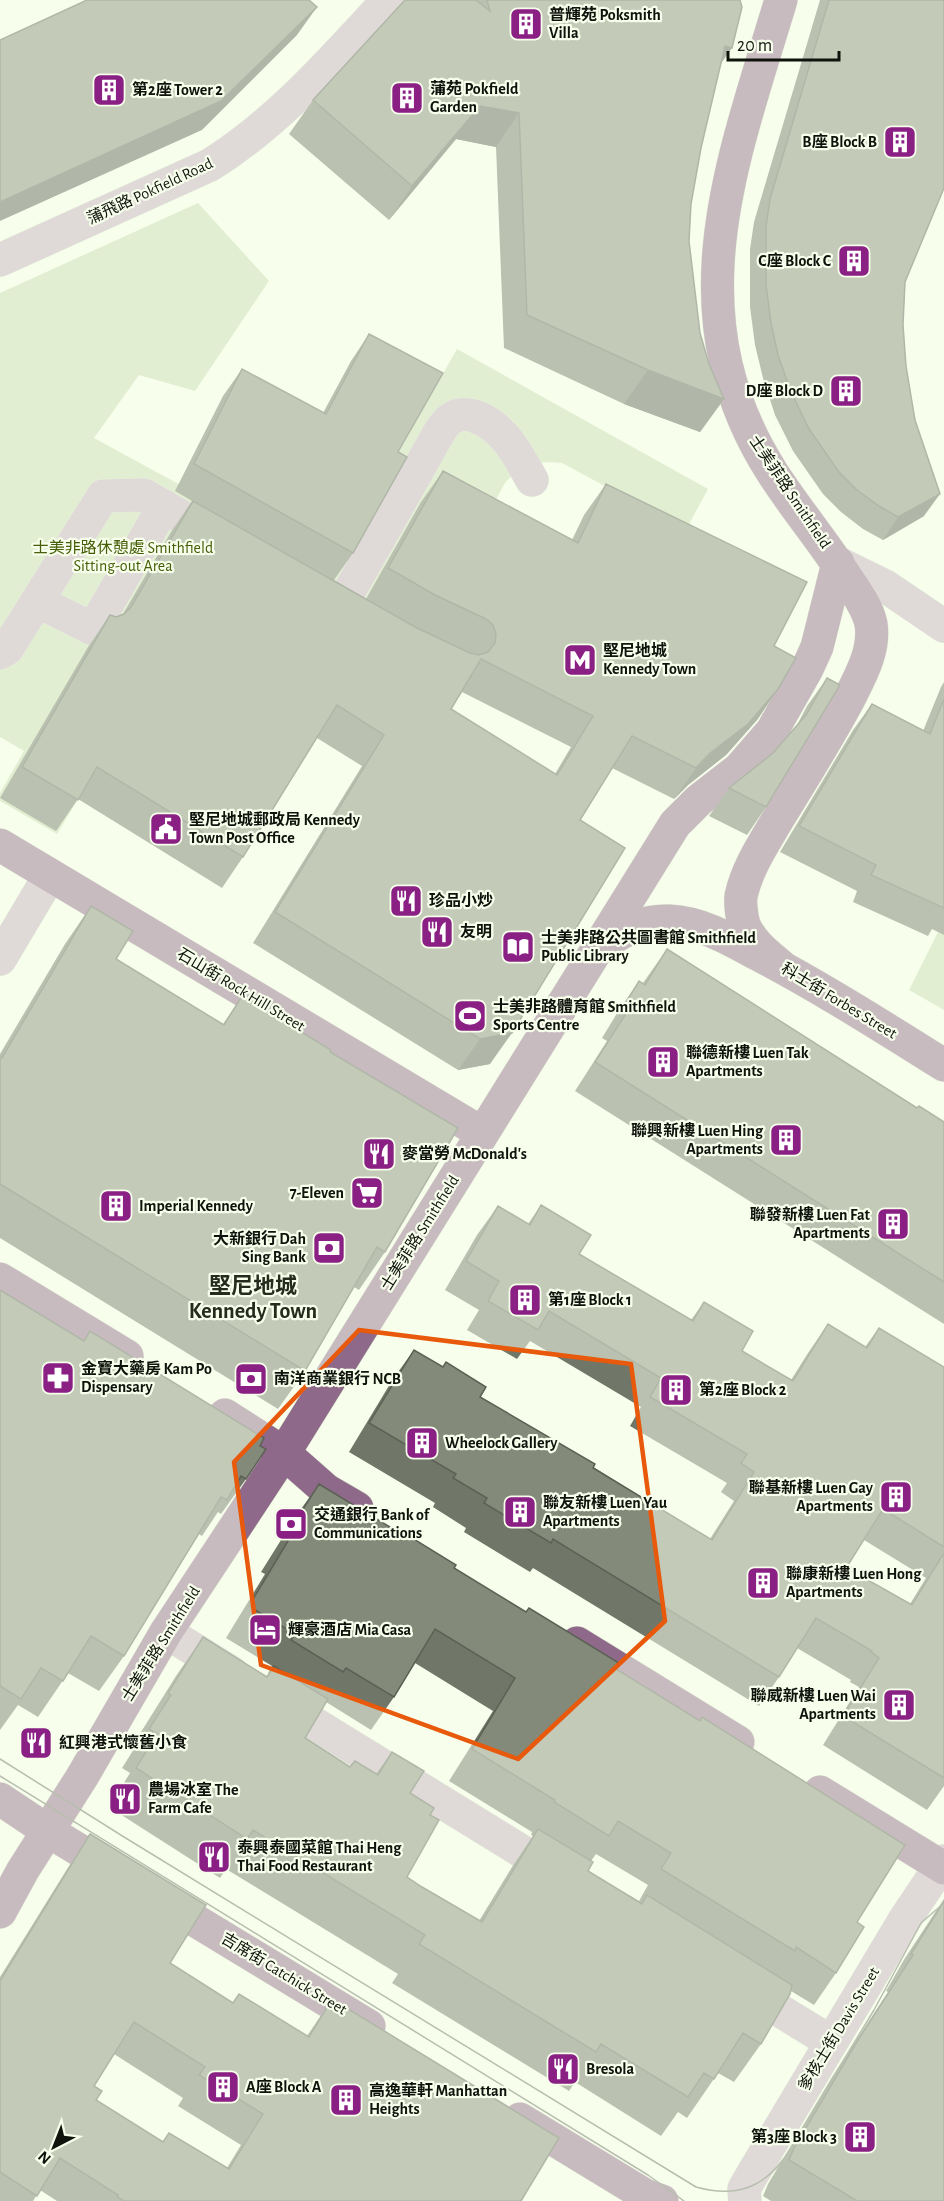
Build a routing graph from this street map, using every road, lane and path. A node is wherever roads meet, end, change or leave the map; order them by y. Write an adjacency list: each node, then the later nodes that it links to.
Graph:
1 (388, 0): 3 (street, 蒲飛路 Pokfield Road)
2 (781, 0): 7 (main road, 士美菲路 Smithfield)
3 (0, 260)
4 (532, 480): 8 (street)
5 (164, 506): 6 (street); 9 (street); 9 (street)
6 (247, 554)
7 (838, 563): 10 (street); 14 (main road, 士美菲路 Smithfield); 16 (main road, 士美菲路 Smithfield)
8 (289, 577)
9 (37, 601): 11 (street)
10 (944, 626)
11 (0, 653)
12 (0, 845): 13 (main road, 石山街 Rock Hill Street)
13 (50, 875): 15 (street); 18 (main road, 石山街 Rock Hill Street)
14 (599, 949): 16 (main road, 科士街 Forbes Street); 18 (main road, 士美菲路 Smithfield)
15 (0, 959)
16 (781, 966): 17 (main road, 科士街 Forbes Street)
17 (944, 1065)
18 (482, 1133): 22 (main road, 士美菲路 Smithfield)
19 (0, 1279): 20 (main road)
20 (155, 1373)
21 (204, 1403): 22 (main road)
22 (284, 1453): 23 (main road); 25 (main road, 士美菲路 Smithfield)
23 (386, 1526)
24 (554, 1629): 26 (main road)
25 (166, 1632): 29 (main road, 士美菲路 Smithfield); 31 (street)
26 (761, 1756)
27 (790, 1774): 30 (main road)
28 (0, 1799): 29 (main road, 吉席街 Catchick Street)
29 (48, 1832): 32 (main road, 士美菲路 Smithfield); 34 (main road, 吉席街 Catchick Street)
30 (943, 1865): 35 (street, 爹核士街 Davis Street)
31 (591, 1894)
32 (0, 1912)
33 (720, 1973): 35 (street)
34 (393, 2041)
35 (831, 2042): 38 (street, 爹核士街 Davis Street)
36 (494, 2103): 37 (main road)
37 (662, 2201)
38 (745, 2201)

